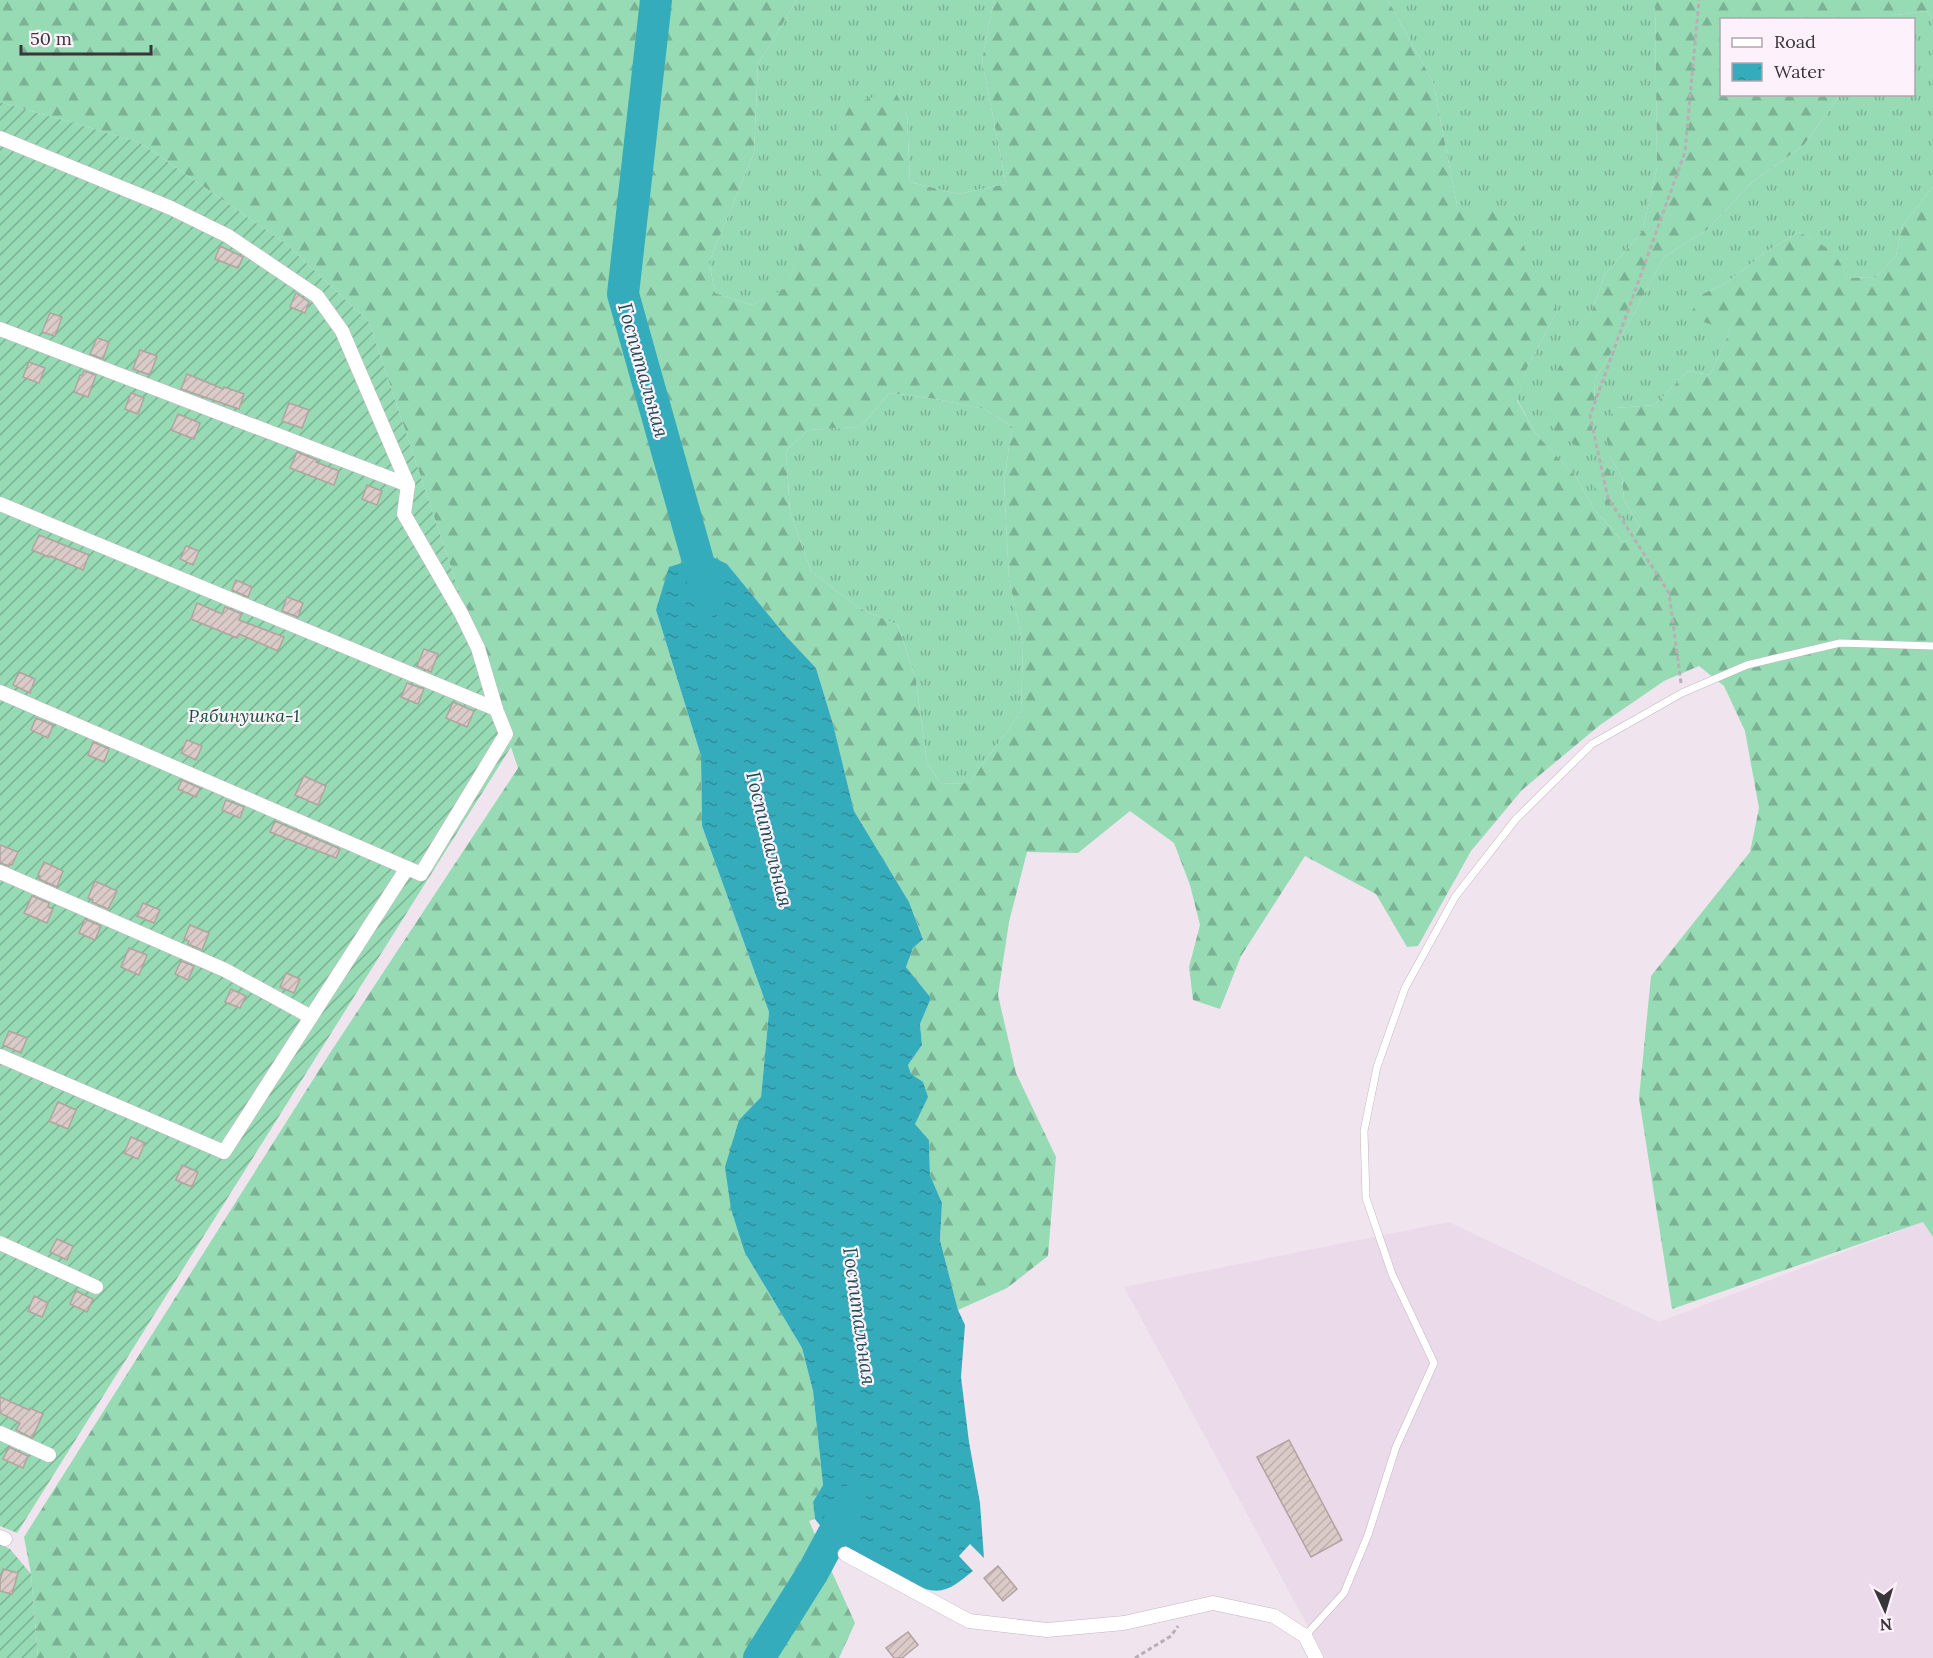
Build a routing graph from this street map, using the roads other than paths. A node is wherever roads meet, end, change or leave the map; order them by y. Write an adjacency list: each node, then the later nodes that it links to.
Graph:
1 (0, 138): 3 (street)
2 (0, 329): 3 (street)
3 (408, 484): 7 (street)
4 (0, 504): 7 (street)
5 (1933, 646): 17 (lane)
6 (0, 692): 8 (street)
7 (496, 709): 8 (street)
8 (407, 868): 10 (street)
9 (0, 872): 10 (street)
10 (311, 1017): 11 (street)
11 (0, 1056)
12 (0, 1243): 13 (street)
13 (96, 1287)
14 (0, 1433): 15 (street)
15 (49, 1455)
16 (845, 1554): 17 (street)
17 (1305, 1636): 18 (street)
18 (1316, 1658)

